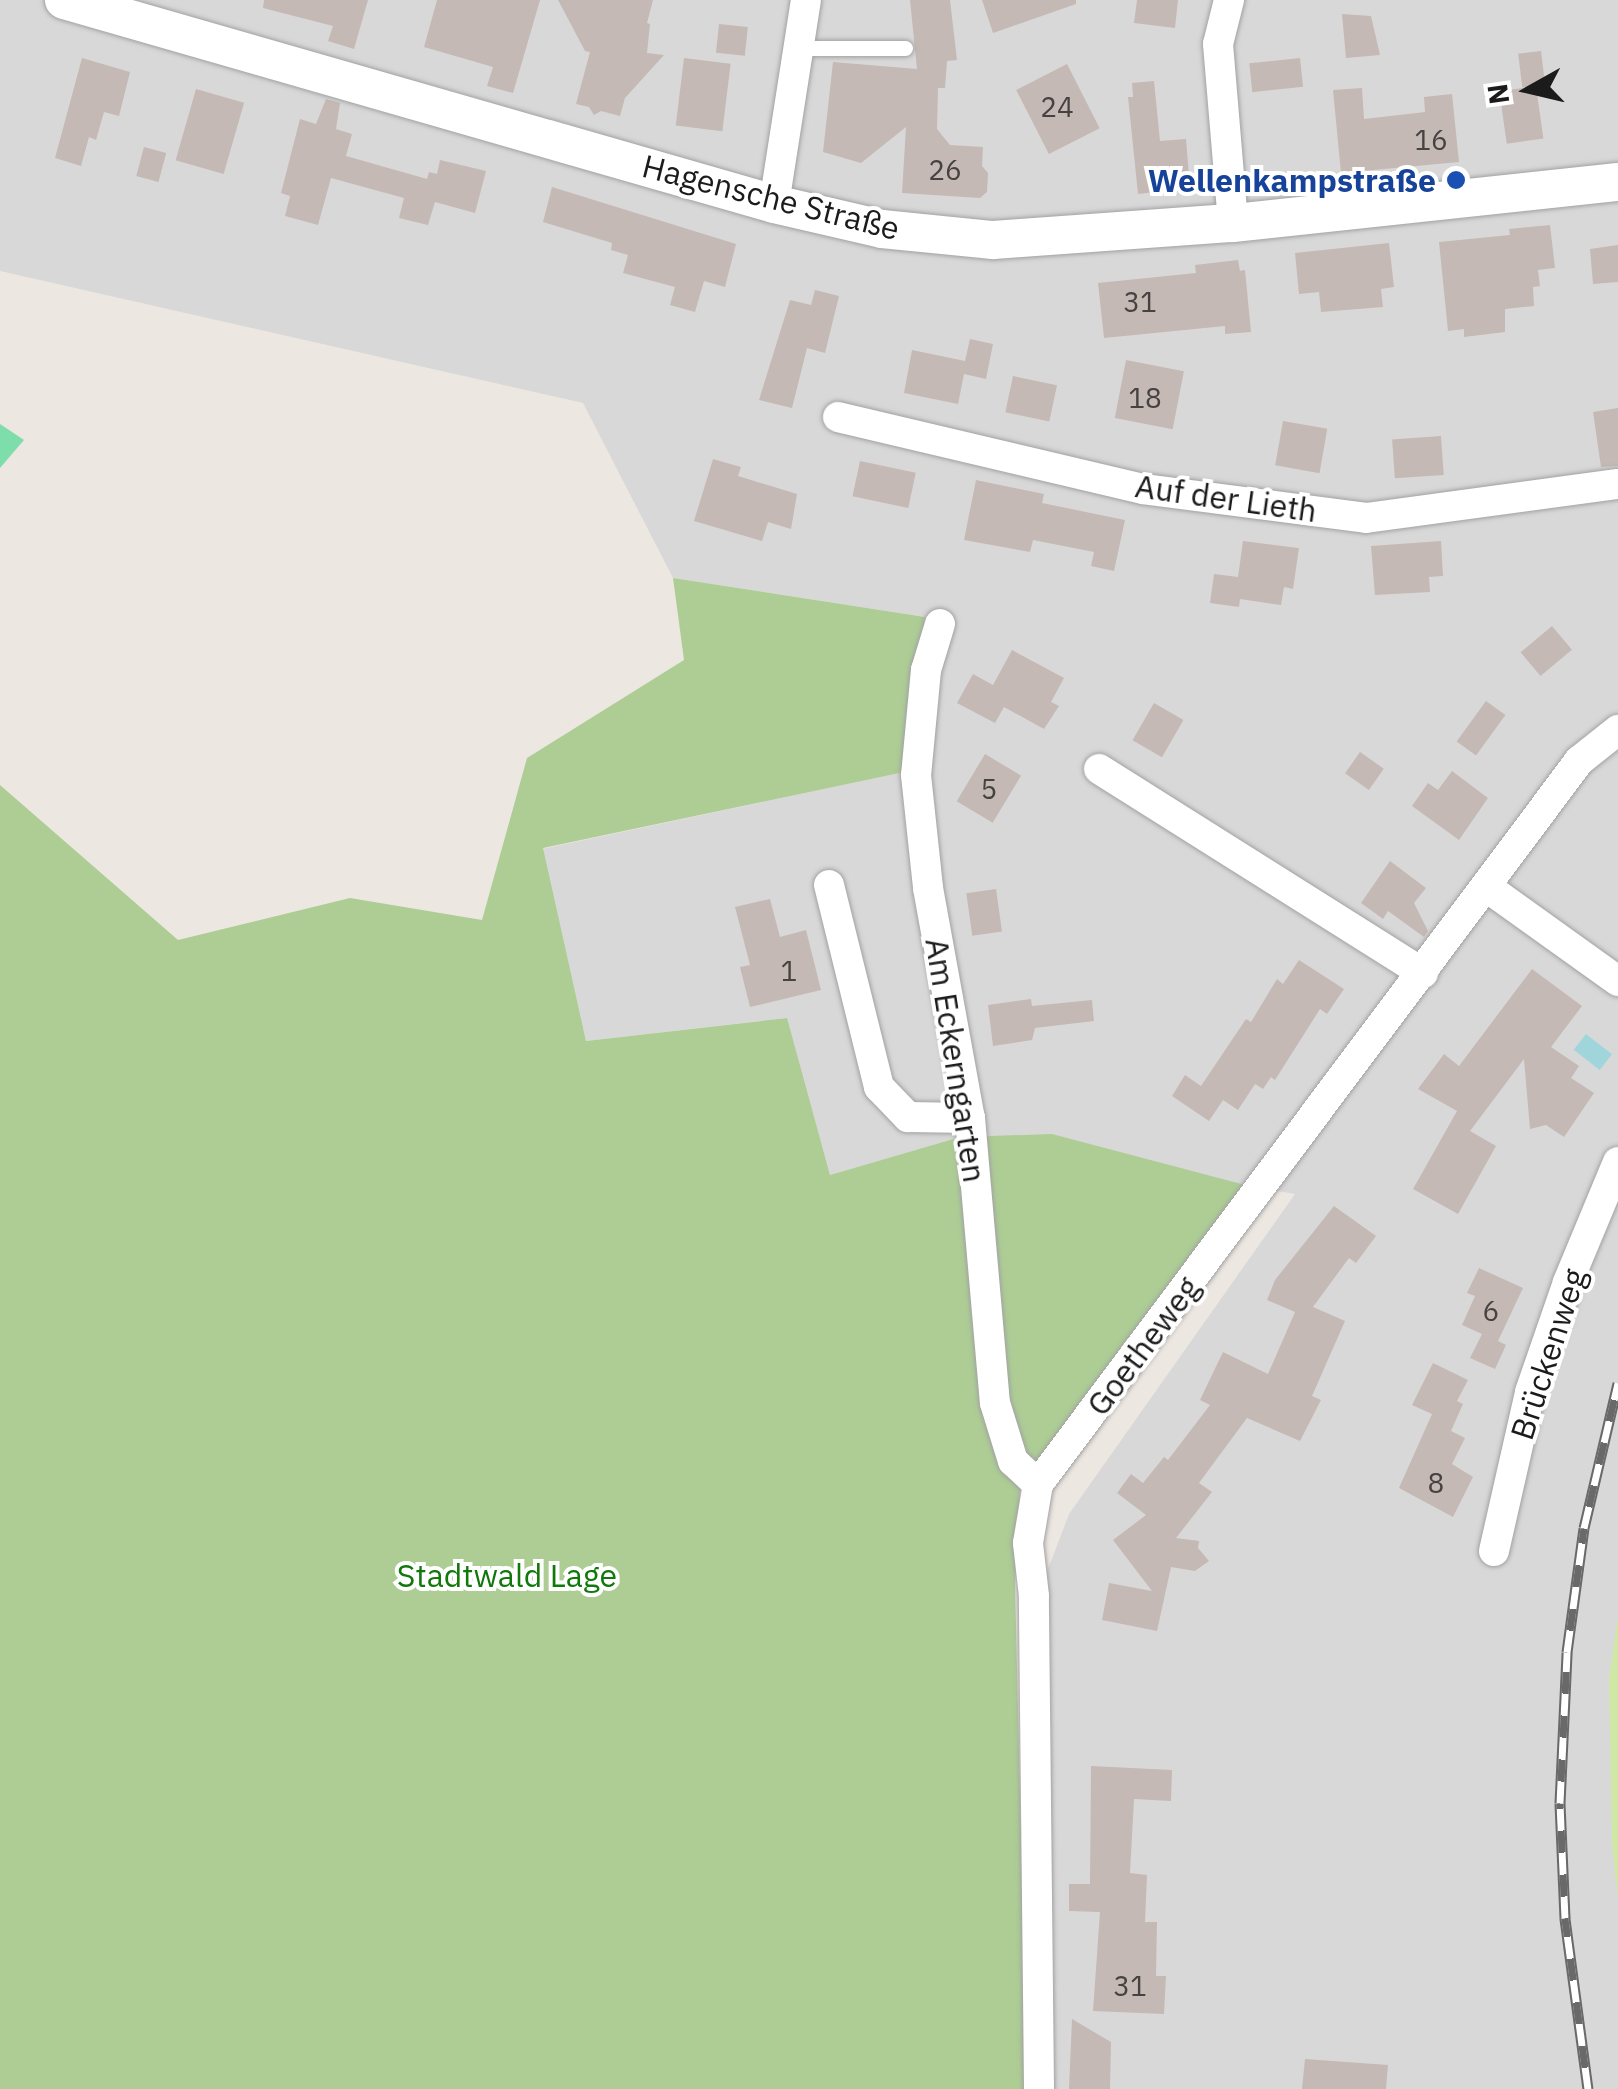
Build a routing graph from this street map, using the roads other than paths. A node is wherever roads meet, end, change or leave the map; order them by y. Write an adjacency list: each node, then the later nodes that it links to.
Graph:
1 (64, 0): 7 (street, Hagensche Straße)
2 (806, 0): 4 (street)
3 (1228, 0): 8 (street)
4 (799, 48): 5 (lane); 7 (street)
5 (906, 48)
6 (1618, 182): 8 (street, Hagensche Straße)
7 (774, 204): 8 (street, Hagensche Straße)
8 (1233, 222)
9 (838, 417): 10 (street, Auf der Lieth)
10 (1618, 484)
11 (940, 624): 18 (street, Am Eckerngarten)
12 (1618, 730): 15 (street, Goetheweg)
13 (1099, 769): 16 (street)
14 (830, 885): 18 (street)
15 (1488, 888): 16 (street, Goetheweg); 17 (street)
16 (1423, 974): 20 (street, Goetheweg)
17 (1618, 981)
18 (970, 1118): 20 (street, Am Eckerngarten)
19 (1618, 1162): 21 (street, Brückenweg)
20 (1038, 1484): 22 (street, Goetheweg)
21 (1494, 1551)
22 (1039, 2089)

